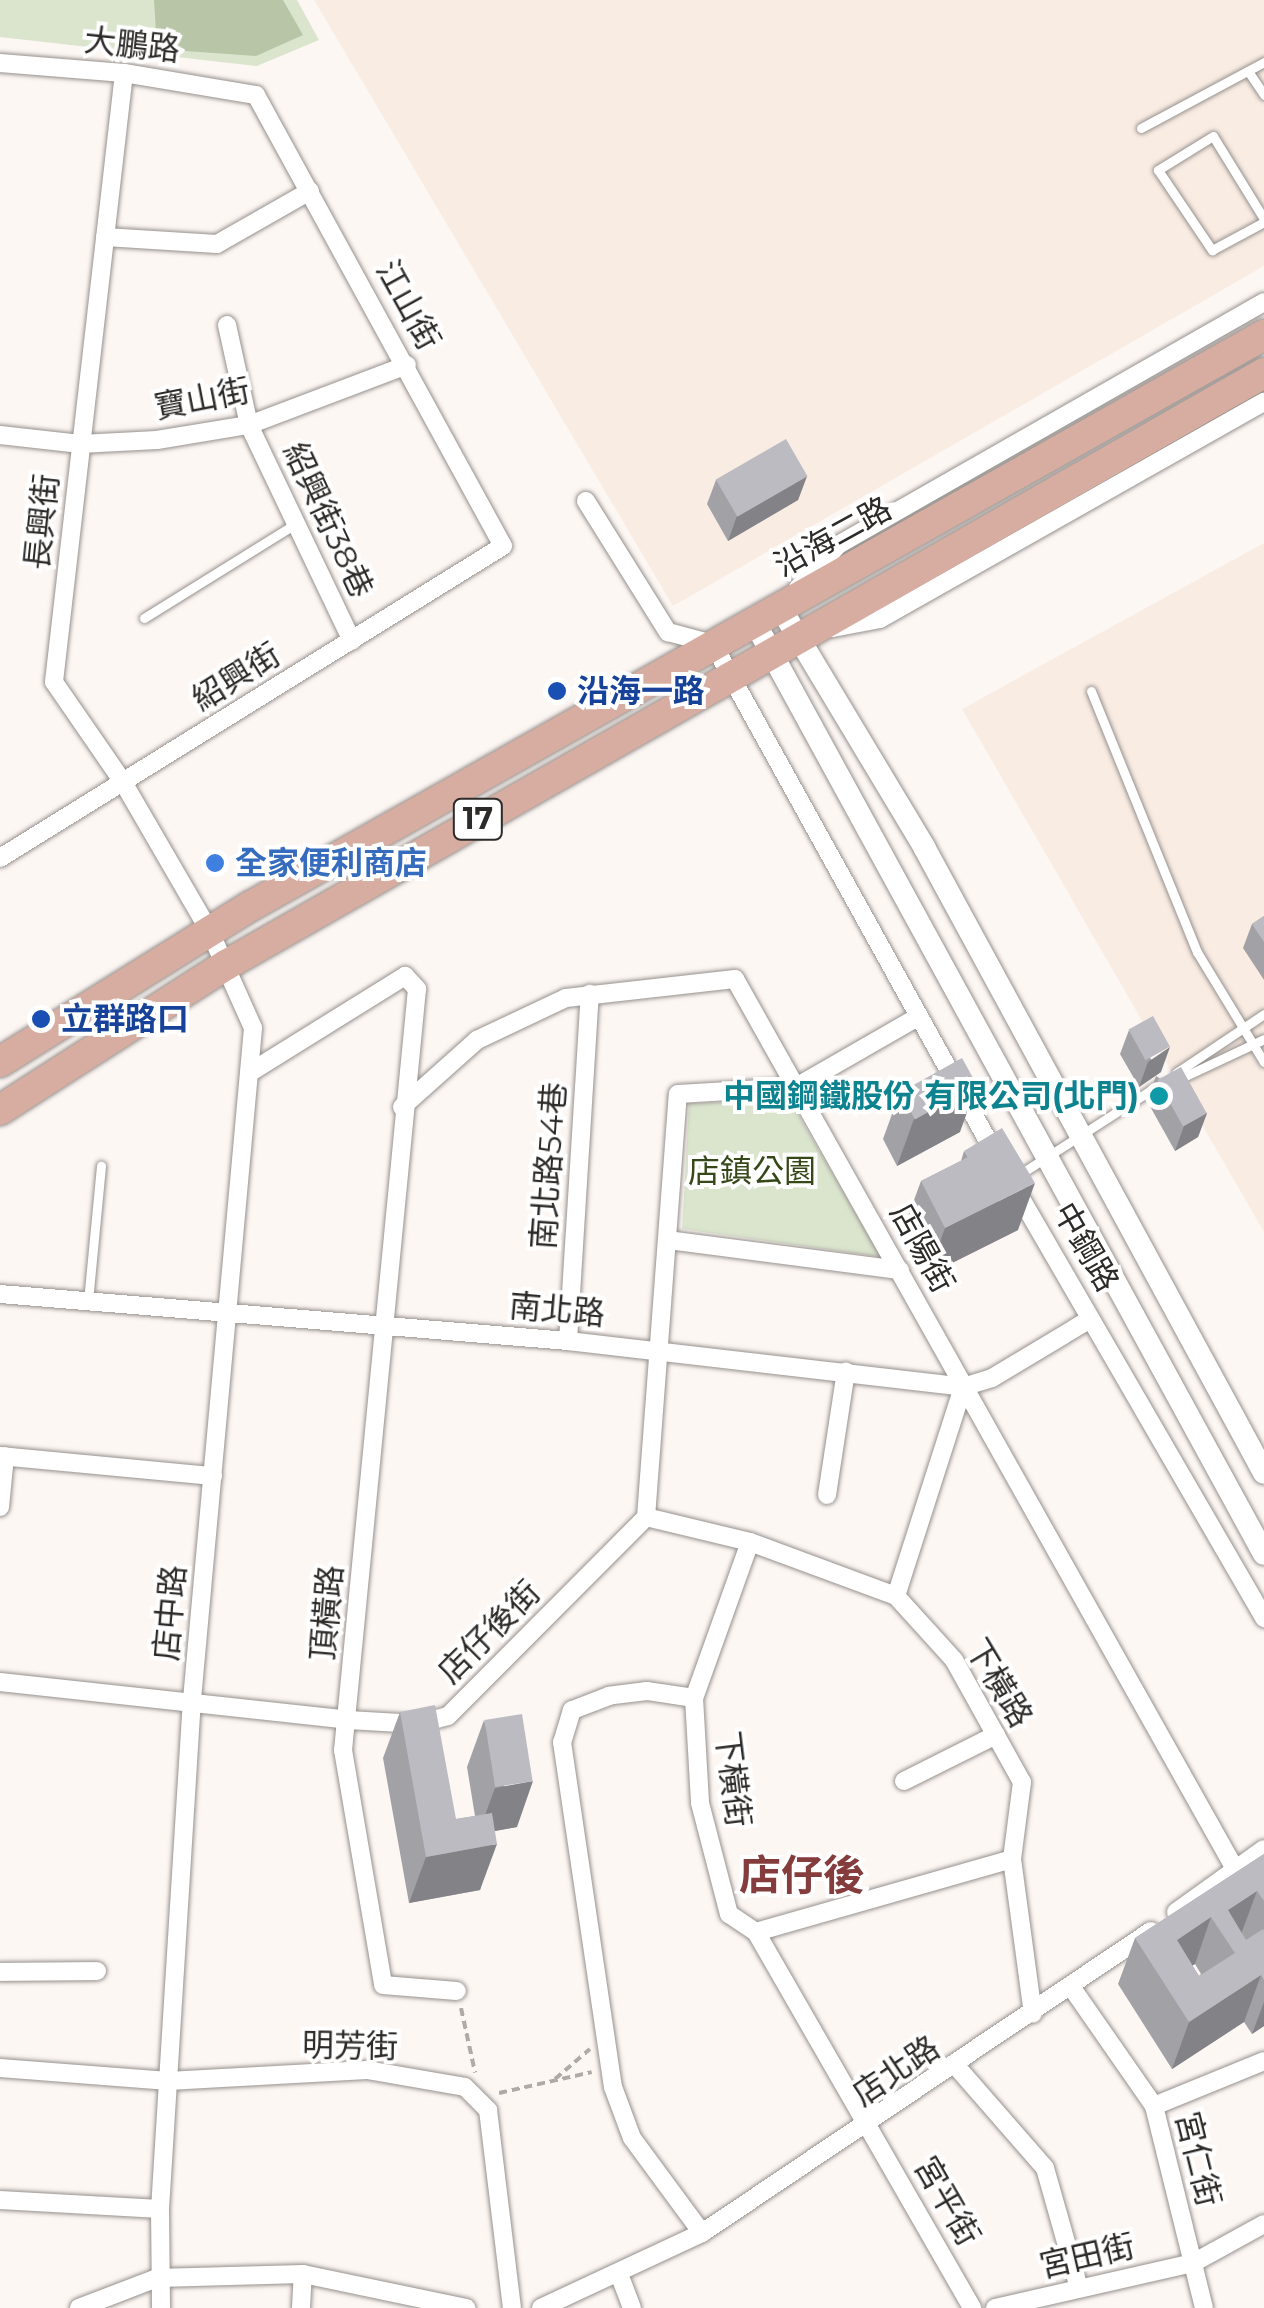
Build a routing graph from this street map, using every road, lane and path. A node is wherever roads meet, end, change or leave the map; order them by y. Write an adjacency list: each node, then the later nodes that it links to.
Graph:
1 (1264, 62): 3 (lane)
2 (0, 63): 4 (street, 大鵬路)
3 (1248, 71): 6 (lane); 7 (lane)
4 (124, 73): 5 (street, 大鵬路); 10 (street, 長興街)
5 (256, 94): 8 (street, 江山街)
6 (1264, 95)
7 (1142, 128)
8 (310, 190): 10 (street); 14 (street, 江山街)
9 (1264, 221): 9 (lane)
10 (105, 236): 19 (street, 長興街)
11 (1264, 302): 23 (street, 沿海二路)
12 (227, 325): 17 (street, 紹興街38巷)
13 (1264, 335): 23 (main road, 沿海二路 / 17)
14 (407, 365): 17 (street, 寶山街); 22 (street, 江山街)
15 (1264, 373): 25 (main road, 17)
16 (1264, 402): 25 (street)
17 (249, 425): 19 (street, 寶山街); 21 (street, 紹興街38巷)
18 (0, 434): 19 (street, 寶山街)
19 (80, 444): 31 (street, 長興街)
20 (586, 501): 27 (street)
21 (296, 524): 24 (lane); 26 (street, 紹興街38巷)
22 (503, 546): 26 (street, 紹興街)
23 (767, 614): 25 (street, 中鋼路); 27 (main road, 17); 28 (street, 中鋼路)
24 (144, 618)
25 (798, 636): 28 (main road, 17); 48 (street, 中鋼路)
26 (352, 641): 31 (street, 紹興街)
27 (713, 644): 29 (street, 中鋼路); 33 (main road, 17)
28 (770, 652): 29 (main road, 17); 49 (street, 中鋼路)
29 (730, 674): 34 (main road, 17); 37 (street, 中鋼路)
30 (1091, 691): 38 (lane)
31 (122, 782): 32 (street, 紹興街); 33 (street, 長興街)
32 (0, 858)
33 (211, 934): 34 (street, 店中路); 41 (main road, 17)
34 (226, 965): 43 (street, 店中路); 47 (main road, 17)
35 (590, 994): 44 (street, 店陽街); 46 (street, 店陽街); 59 (street, 南北路54巷)
36 (1264, 1014): 38 (lane)
37 (916, 1018): 44 (street); 51 (street, 中鋼路)
38 (1242, 1026): 40 (lane); 45 (lane)
39 (1264, 1039): 40 (lane)
40 (1254, 1044): 42 (lane); 45 (lane)
41 (0, 1062)
42 (1264, 1062)
43 (249, 1073): 46 (street, 頂橫路); 56 (street, 店中路)
44 (796, 1087): 52 (street); 53 (street, 店陽街)
45 (1152, 1091): 48 (lane)
46 (402, 1107): 58 (street, 頂橫路)
47 (0, 1110)
48 (1080, 1135): 49 (lane); 64 (street, 中鋼路)
49 (1049, 1155): 51 (lane); 70 (street, 中鋼路)
50 (101, 1166): 55 (lane)
51 (1010, 1181): 57 (street, 中鋼路)
52 (668, 1240): 53 (street); 60 (street)
53 (900, 1270): 62 (street, 店陽街)
54 (0, 1294): 55 (street, 南北路)
55 (88, 1301): 56 (street, 南北路)
56 (228, 1312): 58 (street, 南北路); 65 (street, 店中路)
57 (1090, 1318): 62 (street); 72 (street, 中鋼路)
58 (382, 1325): 59 (street, 南北路); 76 (street, 頂橫路)
59 (568, 1341): 60 (street, 南北路)
60 (660, 1350): 61 (street, 南北路); 68 (street)
61 (846, 1371): 62 (street, 南北路); 66 (street)
62 (963, 1387): 71 (street); 81 (street, 店陽街)
63 (2, 1456): 65 (street); 67 (street)
64 (1264, 1473)
65 (213, 1476): 74 (street, 店中路)
66 (828, 1496)
67 (0, 1508)
68 (646, 1517): 69 (street, 下橫路); 76 (street, 店仔後街)
69 (750, 1542): 71 (street, 下橫路); 75 (street, 下橫街)
70 (1264, 1554)
71 (896, 1596): 77 (street, 下橫路)
72 (1264, 1618)
73 (0, 1682): 74 (street, 店仔後街)
74 (192, 1698): 76 (street, 店仔後街); 93 (street, 店中路)
75 (694, 1698): 82 (street, 下橫街); 88 (street)
76 (348, 1720): 86 (street, 頂橫路)
77 (996, 1735): 78 (street); 80 (street, 下橫路)
78 (904, 1781)
79 (1264, 1848): 81 (street, 店北路)
80 (1012, 1859): 82 (street); 87 (street, 下橫路)
81 (1235, 1869): 85 (street, 店北路)
82 (756, 1932): 97 (street, 下橫街)
83 (0, 1972): 84 (street)
84 (98, 1972)
85 (1072, 1988): 87 (street, 店北路); 96 (street, 宮仁街)
86 (457, 1991): 95 (path)
87 (1033, 2014): 90 (street, 店北路)
88 (608, 2032): 92 (street); 94 (path)
89 (1264, 2061): 96 (street)
90 (956, 2066): 97 (street, 店北路); 106 (street)
91 (0, 2068): 93 (street, 明芳街)
92 (611, 2068): 94 (path); 101 (street)
93 (168, 2081): 95 (street, 明芳街); 99 (street, 店中路)
94 (553, 2081): 95 (path)
95 (480, 2097): 111 (street)
96 (1154, 2106): 102 (street, 宮仁街)
97 (867, 2127): 101 (street, 店北路); 114 (street, 宮平街)
98 (0, 2200): 99 (street)
99 (160, 2209): 105 (street, 店中路)
100 (1264, 2224): 102 (street, 宮田街)
101 (702, 2234): 104 (street, 店北路)
102 (1193, 2262): 106 (street, 宮田街); 116 (street, 宮仁街)
103 (303, 2274): 105 (street); 109 (street); 110 (street)
104 (619, 2274): 112 (street, 店北路); 113 (street)
105 (157, 2278): 107 (street); 108 (street, 店中路)
106 (1080, 2288): 115 (street, 宮田街)
107 (78, 2308)
108 (161, 2308)
109 (301, 2308)
110 (466, 2308)
111 (512, 2308)
112 (541, 2308)
113 (632, 2308)
114 (972, 2308)
115 (996, 2308)
116 (1204, 2308)

